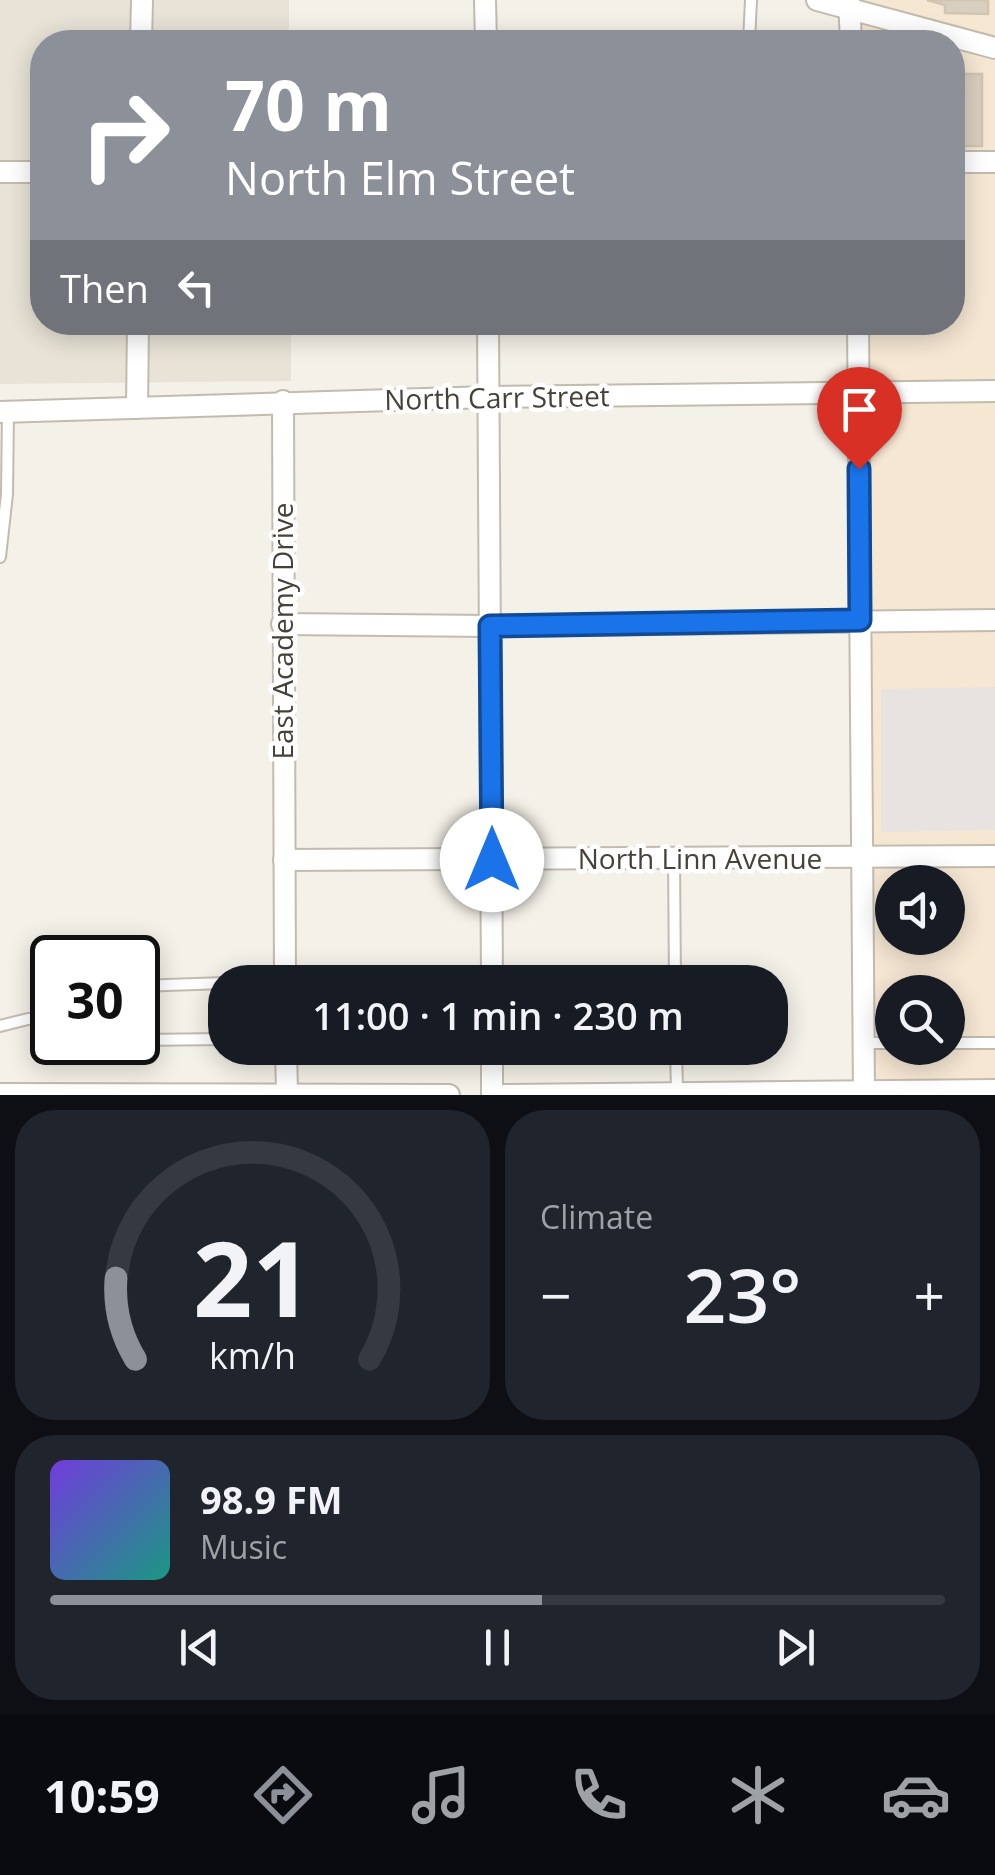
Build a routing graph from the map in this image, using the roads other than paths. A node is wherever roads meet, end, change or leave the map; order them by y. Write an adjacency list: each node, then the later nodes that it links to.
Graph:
1 (142, 0): 6 (street)
2 (486, 0): 7 (street)
3 (751, 0): 8 (lane)
4 (817, 0): 5 (street)
5 (849, 5): 9 (street); 10 (street)
6 (141, 30)
7 (486, 30)
8 (750, 30)
9 (850, 30)
10 (934, 30)
11 (965, 39): 12 (street)
12 (995, 48)
13 (965, 162): 14 (street)
14 (995, 162)
15 (0, 172): 16 (street)
16 (30, 172)
17 (138, 335): 24 (street)
18 (488, 335): 22 (street)
19 (858, 335): 21 (street)
20 (995, 391): 21 (street, North Carr Street)
21 (858, 393): 22 (street, North Carr Street); 27 (street)
22 (490, 397): 23 (street, North Carr Street); 30 (street)
23 (282, 402): 24 (street, North Carr Street); 29 (street, East Academy Drive)
24 (137, 408): 25 (street, North Carr Street)
25 (4, 411): 26 (lane)
26 (0, 556)
27 (860, 620): 28 (street); 30 (street); 33 (street)
28 (995, 620)
29 (282, 624): 30 (street); 34 (street, East Academy Drive)
30 (490, 626): 35 (street)
31 (995, 856): 33 (street, North Linn Avenue)
32 (674, 859): 33 (street, North Linn Avenue); 35 (street, North Linn Avenue); 38 (lane)
33 (862, 859): 45 (street)
34 (284, 860): 35 (street, North Linn Avenue); 36 (street, East Academy Drive)
35 (492, 860): 37 (street)
36 (286, 965)
37 (492, 965)
38 (675, 965)
39 (208, 984): 40 (lane)
40 (160, 985)
41 (30, 1021): 42 (lane)
42 (0, 1026)
43 (208, 1038): 44 (lane)
44 (160, 1039)
45 (863, 1043): 46 (lane); 54 (street)
46 (875, 1043)
47 (965, 1043): 48 (lane)
48 (995, 1043)
49 (286, 1065): 56 (street)
50 (492, 1065): 58 (street)
51 (676, 1065): 53 (lane)
52 (995, 1090): 54 (street)
53 (676, 1092): 54 (street); 59 (street)
54 (864, 1092)
55 (0, 1094): 56 (street)
56 (286, 1094): 57 (street)
57 (450, 1095)
58 (492, 1095)
59 (504, 1095)

